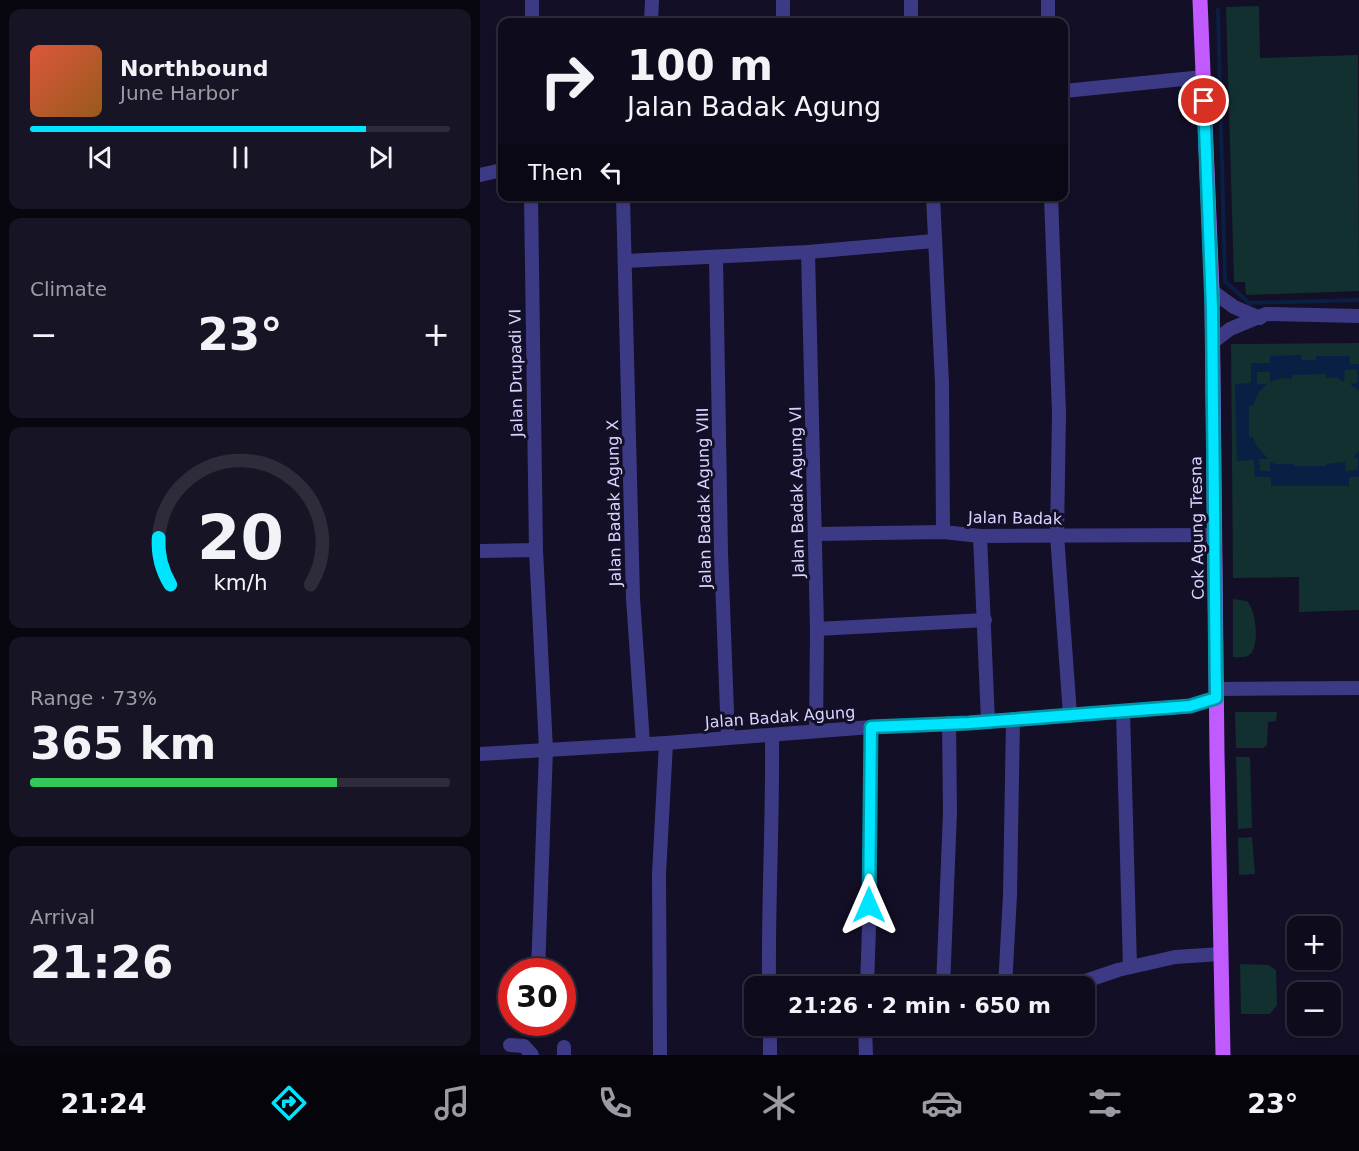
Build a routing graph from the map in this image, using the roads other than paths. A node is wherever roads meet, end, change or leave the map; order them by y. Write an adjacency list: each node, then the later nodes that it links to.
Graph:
1 (532, 0): 7 (street)
2 (652, 0): 8 (street)
3 (783, 0): 9 (street)
4 (911, 0): 10 (street)
5 (1048, 0): 11 (street)
6 (1200, 0): 12 (main road, Cok Agung Tresna)
7 (532, 18)
8 (651, 18)
9 (780, 18)
10 (911, 18)
11 (1048, 18)
12 (1203, 77): 13 (street); 24 (main road, Cok Agung Tresna)
13 (1068, 91)
14 (498, 171): 15 (street)
15 (480, 175)
16 (531, 201): 33 (street, Jalan Drupadi VI)
17 (623, 201): 23 (street, Jalan Badak Agung X)
18 (933, 201): 20 (street)
19 (1051, 201): 30 (street)
20 (934, 241): 21 (street); 28 (street)
21 (808, 252): 22 (street); 29 (street, Jalan Badak Agung VI)
22 (716, 258): 23 (street); 49 (street, Jalan Badak Agung VIII)
23 (625, 261): 51 (street, Jalan Badak Agung X)
24 (1212, 291): 26 (street); 27 (main road, Cok Agung Tresna)
25 (1359, 316): 26 (street)
26 (1256, 317): 27 (street)
27 (1213, 342): 31 (main road, Cok Agung Tresna)
28 (943, 532): 29 (street, Jalan Badak); 32 (street, Jalan Badak)
29 (814, 534): 36 (street, Jalan Badak Agung VI)
30 (1058, 535): 31 (street, Jalan Badak); 32 (street, Jalan Badak); 41 (street)
31 (1215, 535): 38 (main road, Cok Agung Tresna)
32 (980, 536): 35 (street)
33 (536, 550): 34 (street); 52 (street, Jalan Drupadi VI)
34 (480, 551)
35 (985, 620): 36 (street); 44 (street)
36 (818, 628): 47 (street, Jalan Badak Agung VI)
37 (1359, 688): 38 (street, Jalan Badak Agung)
38 (1216, 693): 39 (street, Jalan Badak Agung); 42 (main road, Cok Agung Tresna)
39 (1190, 706): 40 (street, Jalan Badak Agung); 42 (street, Jalan Badak Agung)
40 (1123, 711): 41 (street, Jalan Badak Agung); 56 (street)
41 (1070, 715): 43 (street, Jalan Badak Agung)
42 (1216, 716): 54 (main road, Cok Agung Tresna)
43 (1013, 719): 44 (street, Jalan Badak Agung); 60 (street)
44 (988, 721): 45 (street, Jalan Badak Agung)
45 (949, 723): 46 (street, Jalan Badak Agung); 59 (street)
46 (871, 727): 47 (street, Jalan Badak Agung); 58 (street)
47 (816, 731): 48 (street, Jalan Badak Agung)
48 (772, 735): 49 (street, Jalan Badak Agung); 57 (street)
49 (728, 738): 50 (street, Jalan Badak Agung)
50 (666, 742): 51 (street, Jalan Badak Agung); 66 (street)
51 (643, 743): 52 (street, Jalan Badak Agung)
52 (546, 749): 53 (street, Jalan Badak Agung); 55 (street, Jalan Drupadi VI)
53 (480, 754)
54 (1221, 954): 56 (street); 69 (main road, Cok Agung Tresna)
55 (539, 958)
56 (1130, 967): 61 (street)
57 (769, 976)
58 (867, 976)
59 (943, 976)
60 (1006, 976)
61 (1095, 978)
62 (770, 1036): 67 (street)
63 (865, 1036): 68 (street)
64 (510, 1045): 65 (street)
65 (532, 1055)
66 (660, 1055)
67 (770, 1055)
68 (866, 1055)
69 (1223, 1055)

